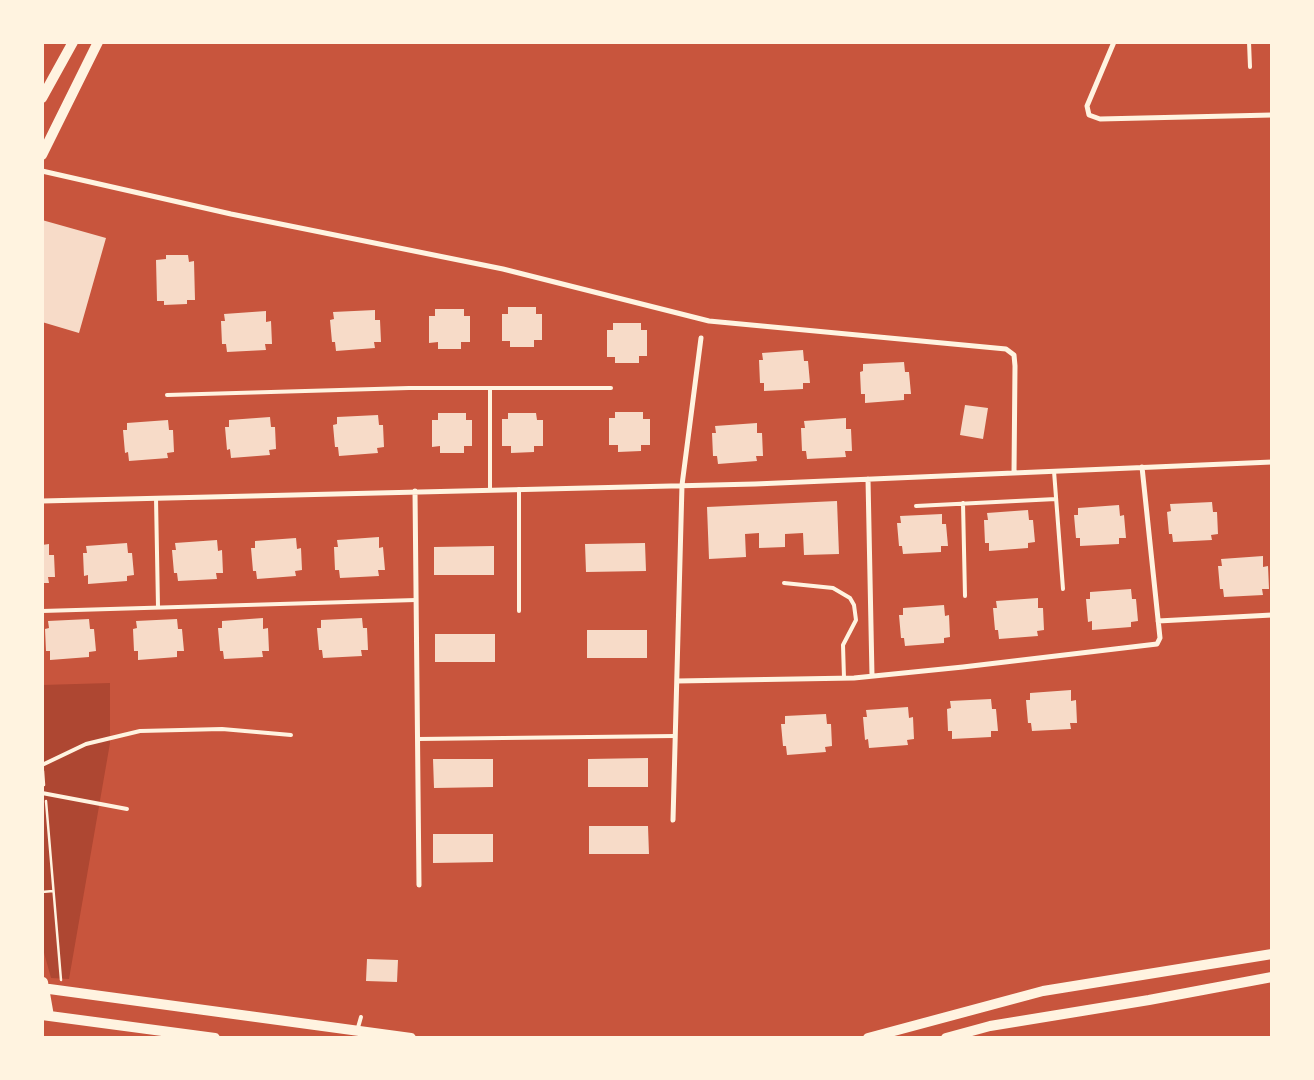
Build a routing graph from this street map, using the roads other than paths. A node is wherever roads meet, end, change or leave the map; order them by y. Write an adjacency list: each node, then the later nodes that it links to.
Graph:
1 (73, 42): 6 (main road)
2 (98, 42): 8 (main road)
3 (1114, 42): 7 (street)
4 (1249, 42): 5 (lane)
5 (1250, 67)
6 (42, 98)
7 (1272, 115)
8 (42, 155)
9 (42, 171): 17 (street)
10 (701, 338): 19 (street)
11 (490, 388): 12 (lane); 13 (lane); 21 (lane)
12 (612, 388)
13 (166, 395)
14 (1272, 462): 15 (street)
15 (1142, 467): 16 (street); 36 (street)
16 (1054, 471): 17 (street); 24 (lane)
17 (1014, 473): 18 (street)
18 (868, 479): 19 (street); 37 (street)
19 (682, 486): 20 (street); 39 (street)
20 (519, 489): 21 (street); 34 (lane)
21 (490, 490): 22 (street)
22 (415, 491): 23 (street); 31 (street)
23 (156, 498): 25 (street); 32 (lane)
24 (1056, 499): 26 (lane); 29 (lane)
25 (42, 501)
26 (964, 503): 27 (lane); 30 (lane)
27 (916, 506)
28 (784, 583): 38 (lane)
29 (1063, 589)
30 (965, 596)
31 (416, 600): 32 (lane); 42 (street)
32 (158, 607): 33 (lane)
33 (42, 611)
34 (519, 611)
35 (1272, 615): 36 (street)
36 (1158, 621): 37 (street)
37 (872, 676): 38 (street)
38 (844, 678): 39 (street)
39 (677, 680): 41 (street)
40 (291, 735): 43 (lane)
41 (675, 736): 42 (lane); 46 (street)
42 (418, 739): 47 (street)
43 (42, 765)
44 (44, 793): 45 (lane)
45 (127, 809)
46 (673, 820)
47 (419, 885)
48 (1272, 954): 56 (main road)
49 (1272, 977): 57 (main road)
50 (43, 986): 51 (main road); 53 (main road)
51 (46, 1015): 54 (main road)
52 (361, 1017): 53 (lane)
53 (357, 1030): 55 (main road)
54 (215, 1038)
55 (410, 1038)
56 (868, 1038)
57 (946, 1038)

